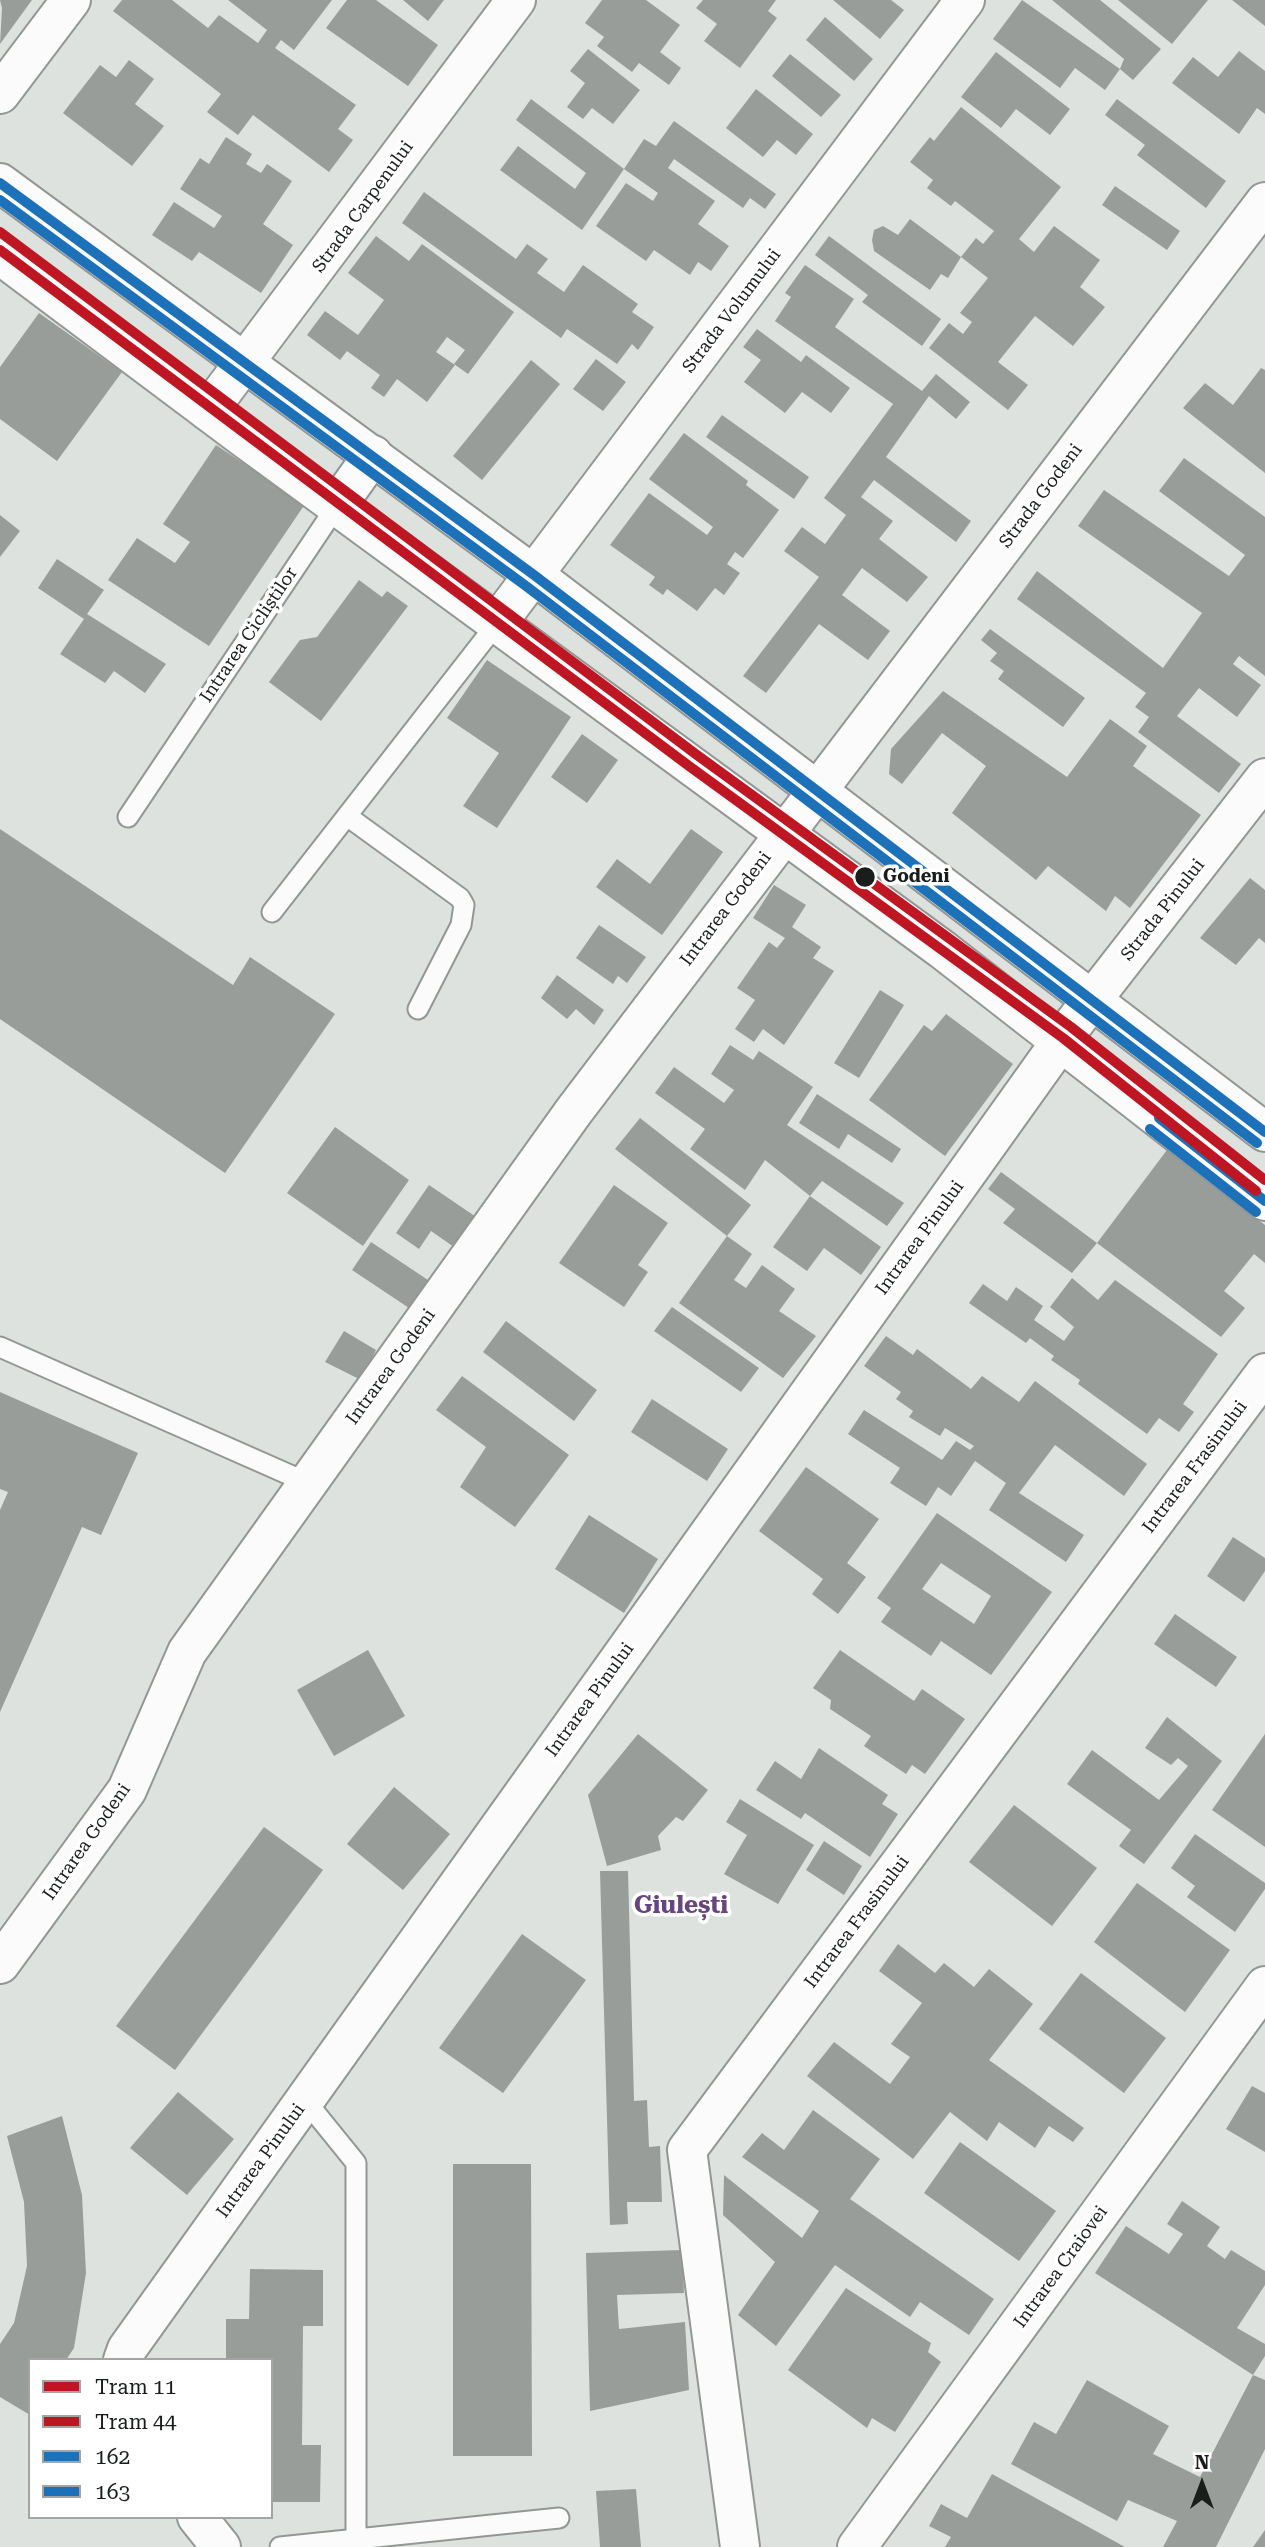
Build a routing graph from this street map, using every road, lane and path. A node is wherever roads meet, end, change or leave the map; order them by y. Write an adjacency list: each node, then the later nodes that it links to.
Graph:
1 (71, 0): 4 (street)
2 (516, 0): 8 (street, Strada Carpenului)
3 (965, 0): 12 (street, Strada Volumului)
4 (0, 94)
5 (0, 183): 8 (street)
6 (1265, 202): 15 (street, Strada Godeni)
7 (0, 255): 9 (street)
8 (247, 362): 9 (street, Strada Carpenului); 10 (street)
9 (208, 411): 11 (street)
10 (373, 455): 11 (street, Intrarea Cicliștilor); 12 (street)
11 (338, 504): 13 (street); 17 (lane, Intrarea Cicliștilor)
12 (534, 575): 13 (street, Strada Volumului); 15 (street)
13 (498, 622): 16 (lane); 18 (street)
14 (1265, 778): 20 (street, Strada Pinului)
15 (816, 790): 18 (street, Intrarea Godeni); 20 (street)
16 (347, 816): 19 (lane); 21 (lane)
17 (128, 817)
18 (782, 835): 22 (street); 27 (street, Intrarea Godeni)
19 (272, 912)
20 (1093, 998): 22 (street, Strada Pinului); 23 (street)
21 (418, 1009)
22 (1060, 1042): 24 (street); 30 (street, Intrarea Pinului)
23 (1265, 1132)
24 (1265, 1201)
25 (0, 1347): 27 (lane)
26 (1265, 1373): 37 (street, Intrarea Frasinului)
27 (308, 1483): 28 (street, Intrarea Godeni)
28 (0, 1964)
29 (1265, 1986): 38 (street, Intrarea Craiovei)
30 (304, 2100): 31 (street, Intrarea Pinului); 34 (lane)
31 (125, 2358)
32 (559, 2518): 34 (lane)
33 (199, 2519): 35 (street)
34 (356, 2539): 36 (lane)
35 (221, 2547)
36 (279, 2547)
37 (740, 2547)
38 (857, 2547)

